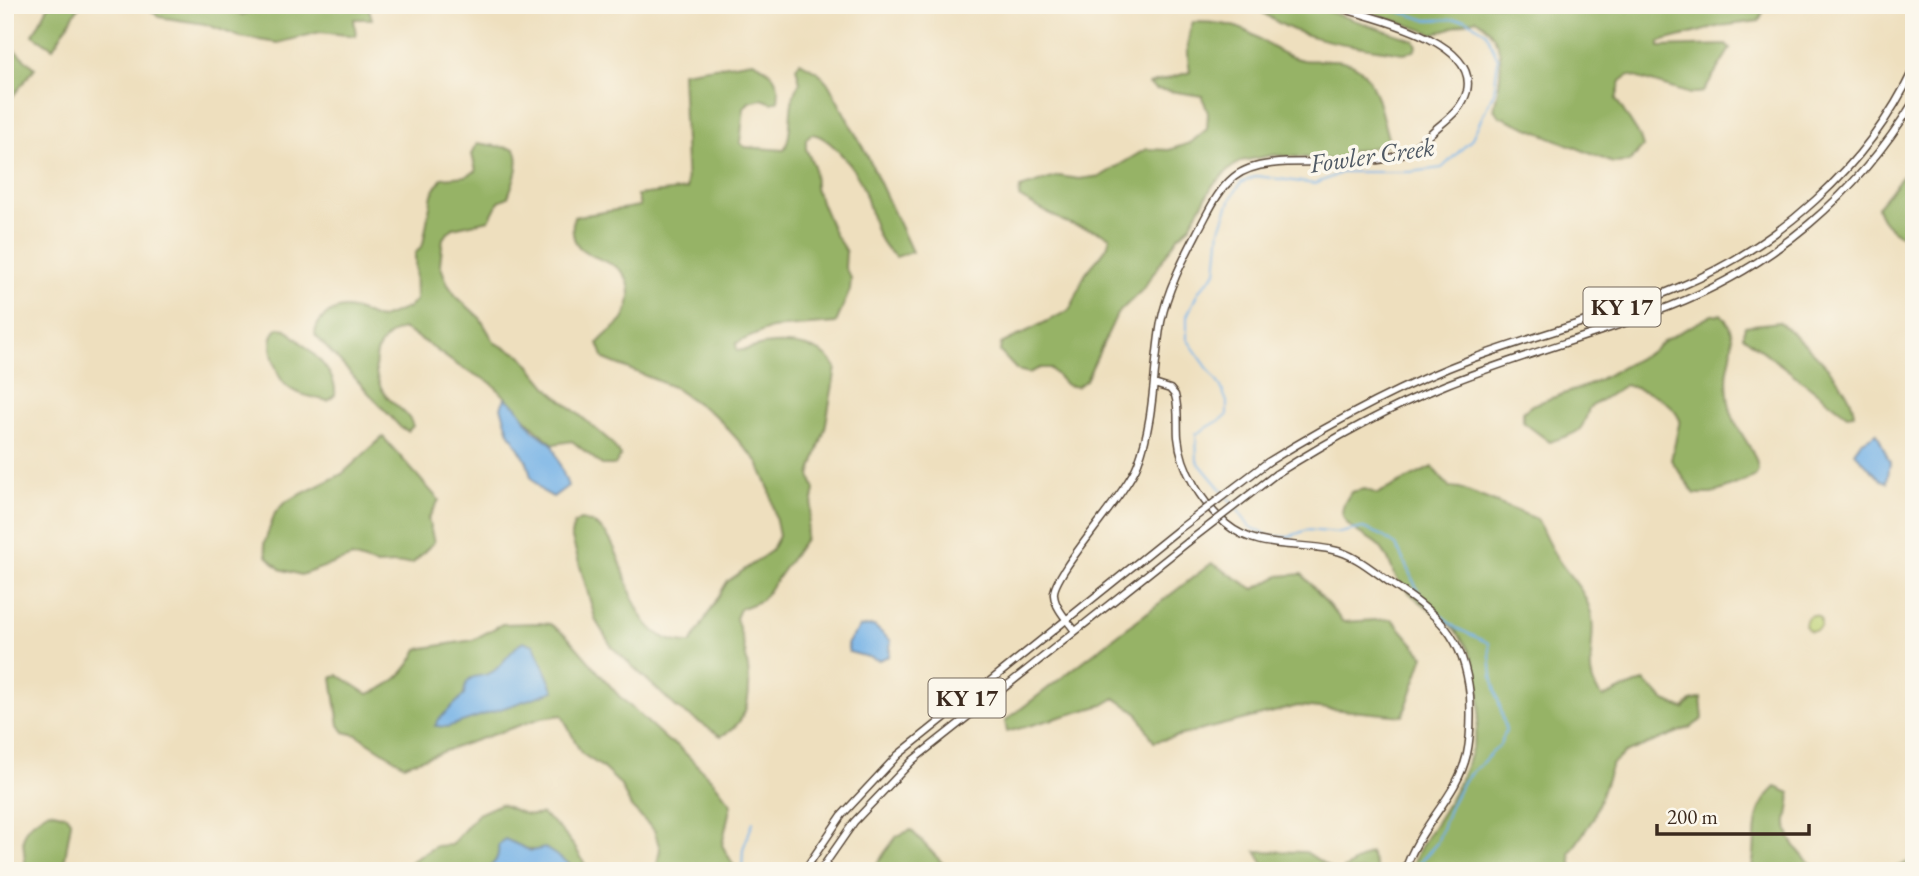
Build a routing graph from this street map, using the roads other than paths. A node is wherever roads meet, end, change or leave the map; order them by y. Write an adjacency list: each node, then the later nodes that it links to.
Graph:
1 (1329, 5): 4 (main road)
2 (1914, 68): 5 (main road, KY 17, bridge)
3 (1914, 101): 6 (main road, KY 17, bridge)
4 (1154, 384): 5 (main road); 9 (main road)
5 (1067, 620): 6 (main road); 7 (main road, KY 17)
6 (1075, 631): 8 (main road, KY 17)
7 (804, 871)
8 (820, 871)
9 (1405, 871)

